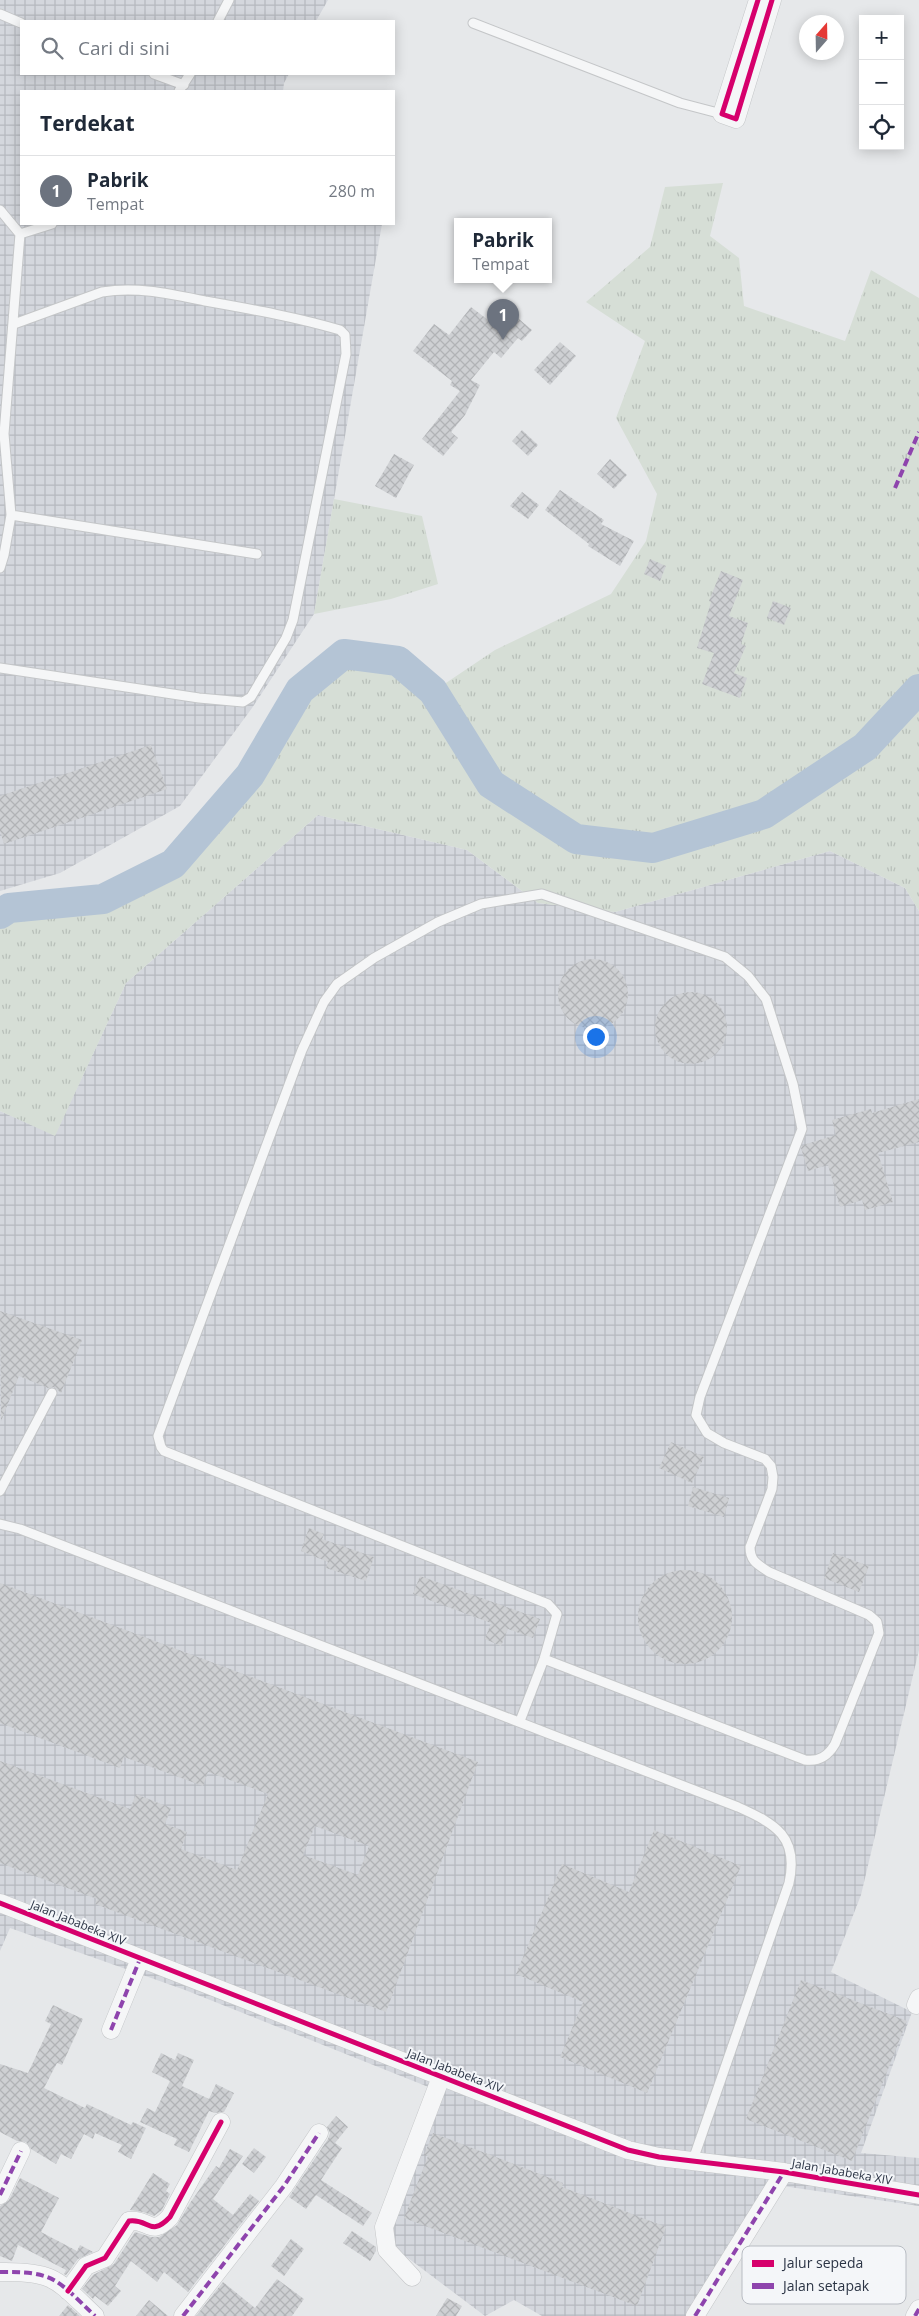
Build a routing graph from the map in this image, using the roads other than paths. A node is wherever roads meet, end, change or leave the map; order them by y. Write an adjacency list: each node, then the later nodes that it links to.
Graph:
1 (228, 0): 5 (lane)
2 (758, 0): 11 (street)
3 (772, 0): 11 (street)
4 (0, 14): 6 (lane)
5 (218, 20)
6 (20, 23)
7 (473, 23): 11 (lane)
8 (156, 75): 10 (lane)
9 (189, 75): 10 (lane)
10 (181, 88)
11 (722, 114)
12 (0, 210): 14 (lane)
13 (49, 225): 14 (lane)
14 (20, 234): 15 (lane)
15 (14, 324): 16 (lane); 20 (lane)
16 (2, 434): 17 (lane)
17 (10, 515): 18 (lane); 19 (lane)
18 (257, 554)
19 (0, 568)
20 (0, 668)
21 (52, 1393): 22 (lane)
22 (0, 1491)
23 (0, 1524): 25 (lane)
24 (544, 1659): 24 (lane); 25 (lane)
25 (520, 1722): 33 (lane)
26 (0, 1903): 27 (street, Jalan Jababeka XIV)
27 (140, 1959): 28 (street); 29 (street, Jalan Jababeka XIV)
28 (111, 2030)
29 (441, 2077): 33 (street, Jalan Jababeka XIV); 38 (street)
30 (221, 2122): 39 (street)
31 (319, 2133): 42 (street)
32 (21, 2151): 35 (street)
33 (693, 2160): 34 (street, Jalan Jababeka XIV)
34 (784, 2172): 36 (street, Jalan Jababeka XIV); 43 (street)
35 (0, 2195)
36 (919, 2195)
37 (0, 2272): 39 (street)
38 (412, 2277)
39 (68, 2291): 41 (street)
40 (919, 2309): 44 (street)
41 (95, 2316)
42 (184, 2316)
43 (695, 2316)
44 (915, 2316)

